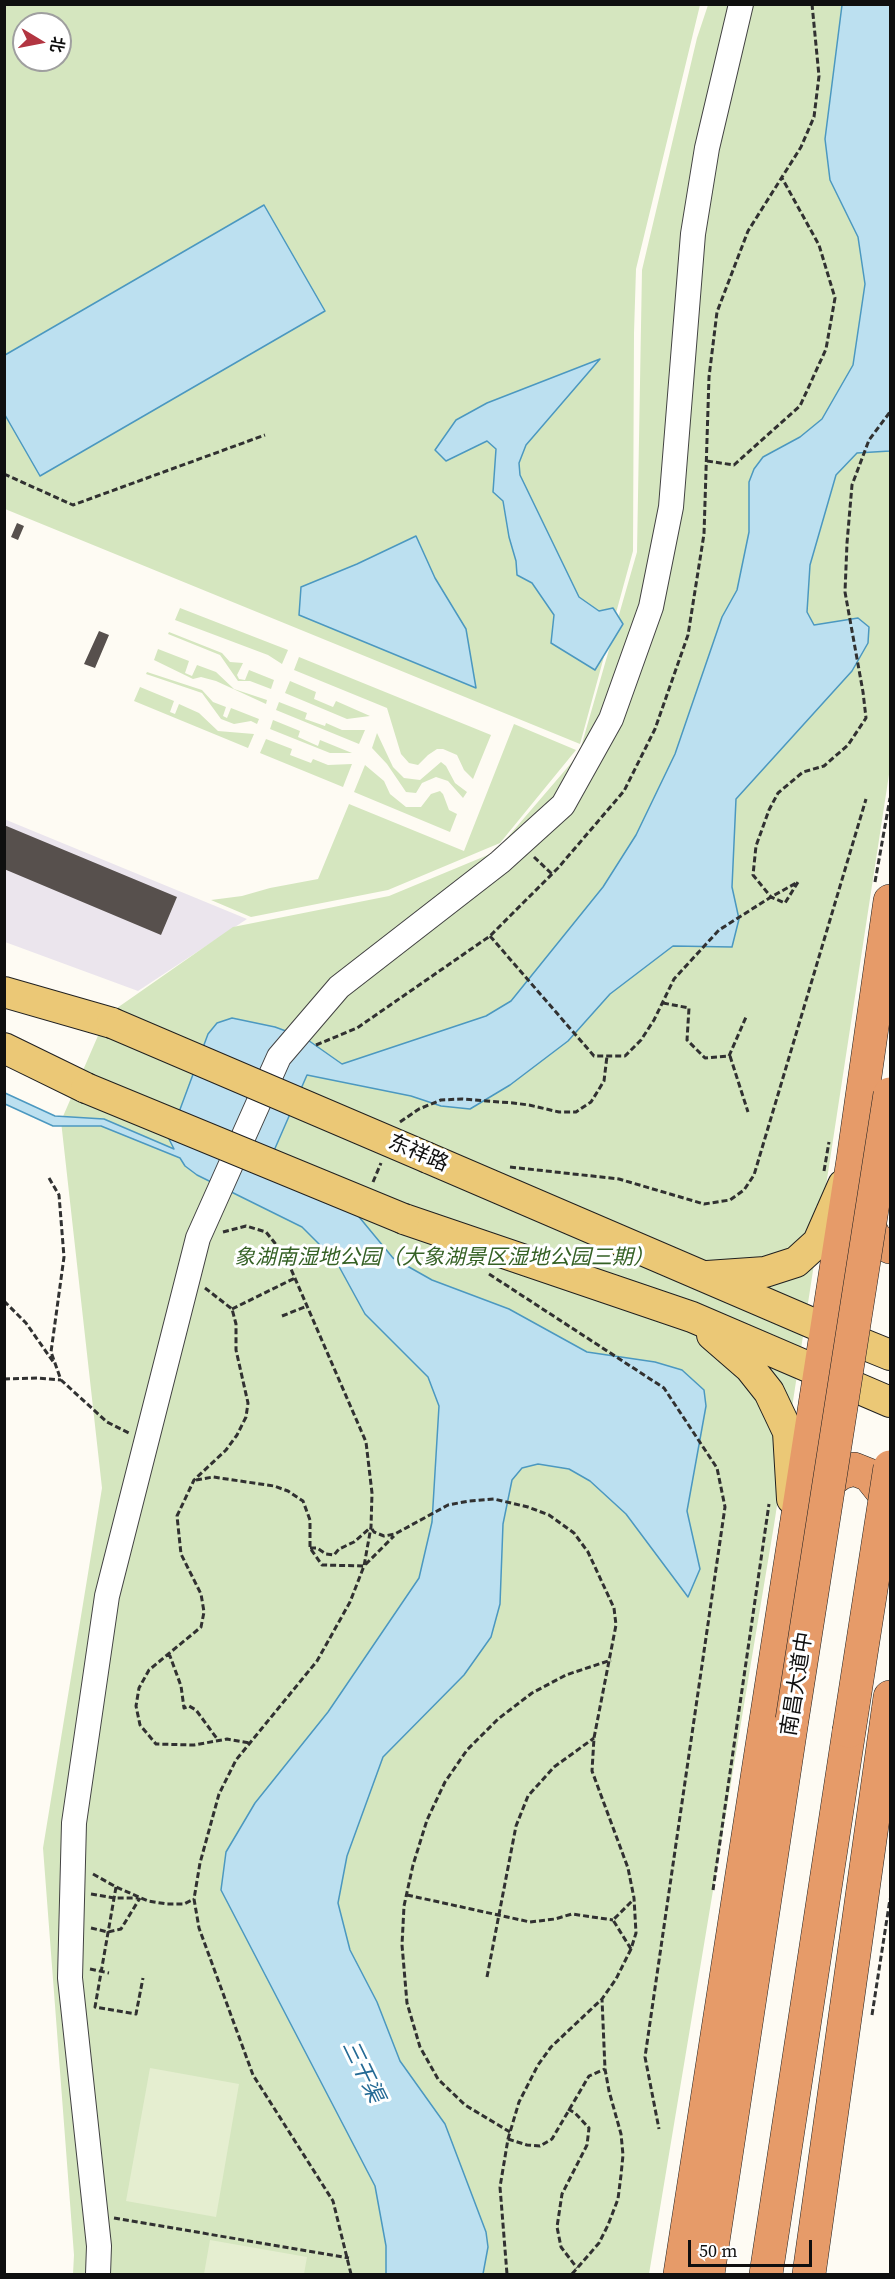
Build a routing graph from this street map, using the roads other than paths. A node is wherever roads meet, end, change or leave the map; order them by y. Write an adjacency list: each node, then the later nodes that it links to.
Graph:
1 (741, 4): 19 (lane)
2 (891, 901): 6 (highway)
3 (4, 992): 8 (main road, 东祥路, bridge)
4 (4, 1048): 9 (main road, bridge)
5 (891, 1094): 21 (highway, 南昌大道中, bridge)
6 (853, 1160): 7 (highway); 8 (main road); 10 (highway)
7 (891, 1247)
8 (700, 1276): 10 (main road, 东祥路)
9 (692, 1317): 12 (main road); 16 (main road)
10 (826, 1329): 11 (main road, 东祥路); 12 (highway)
11 (891, 1355)
12 (820, 1373): 13 (main road); 16 (highway)
13 (891, 1402)
14 (891, 1467): 18 (highway, bridge)
15 (891, 1506): 16 (highway)
16 (794, 1530): 20 (highway)
17 (891, 1697): 24 (highway)
18 (783, 2166): 22 (highway); 23 (highway)
19 (98, 2274)
20 (680, 2274)
21 (708, 2274)
22 (766, 2274)
23 (782, 2274)
24 (809, 2274)

